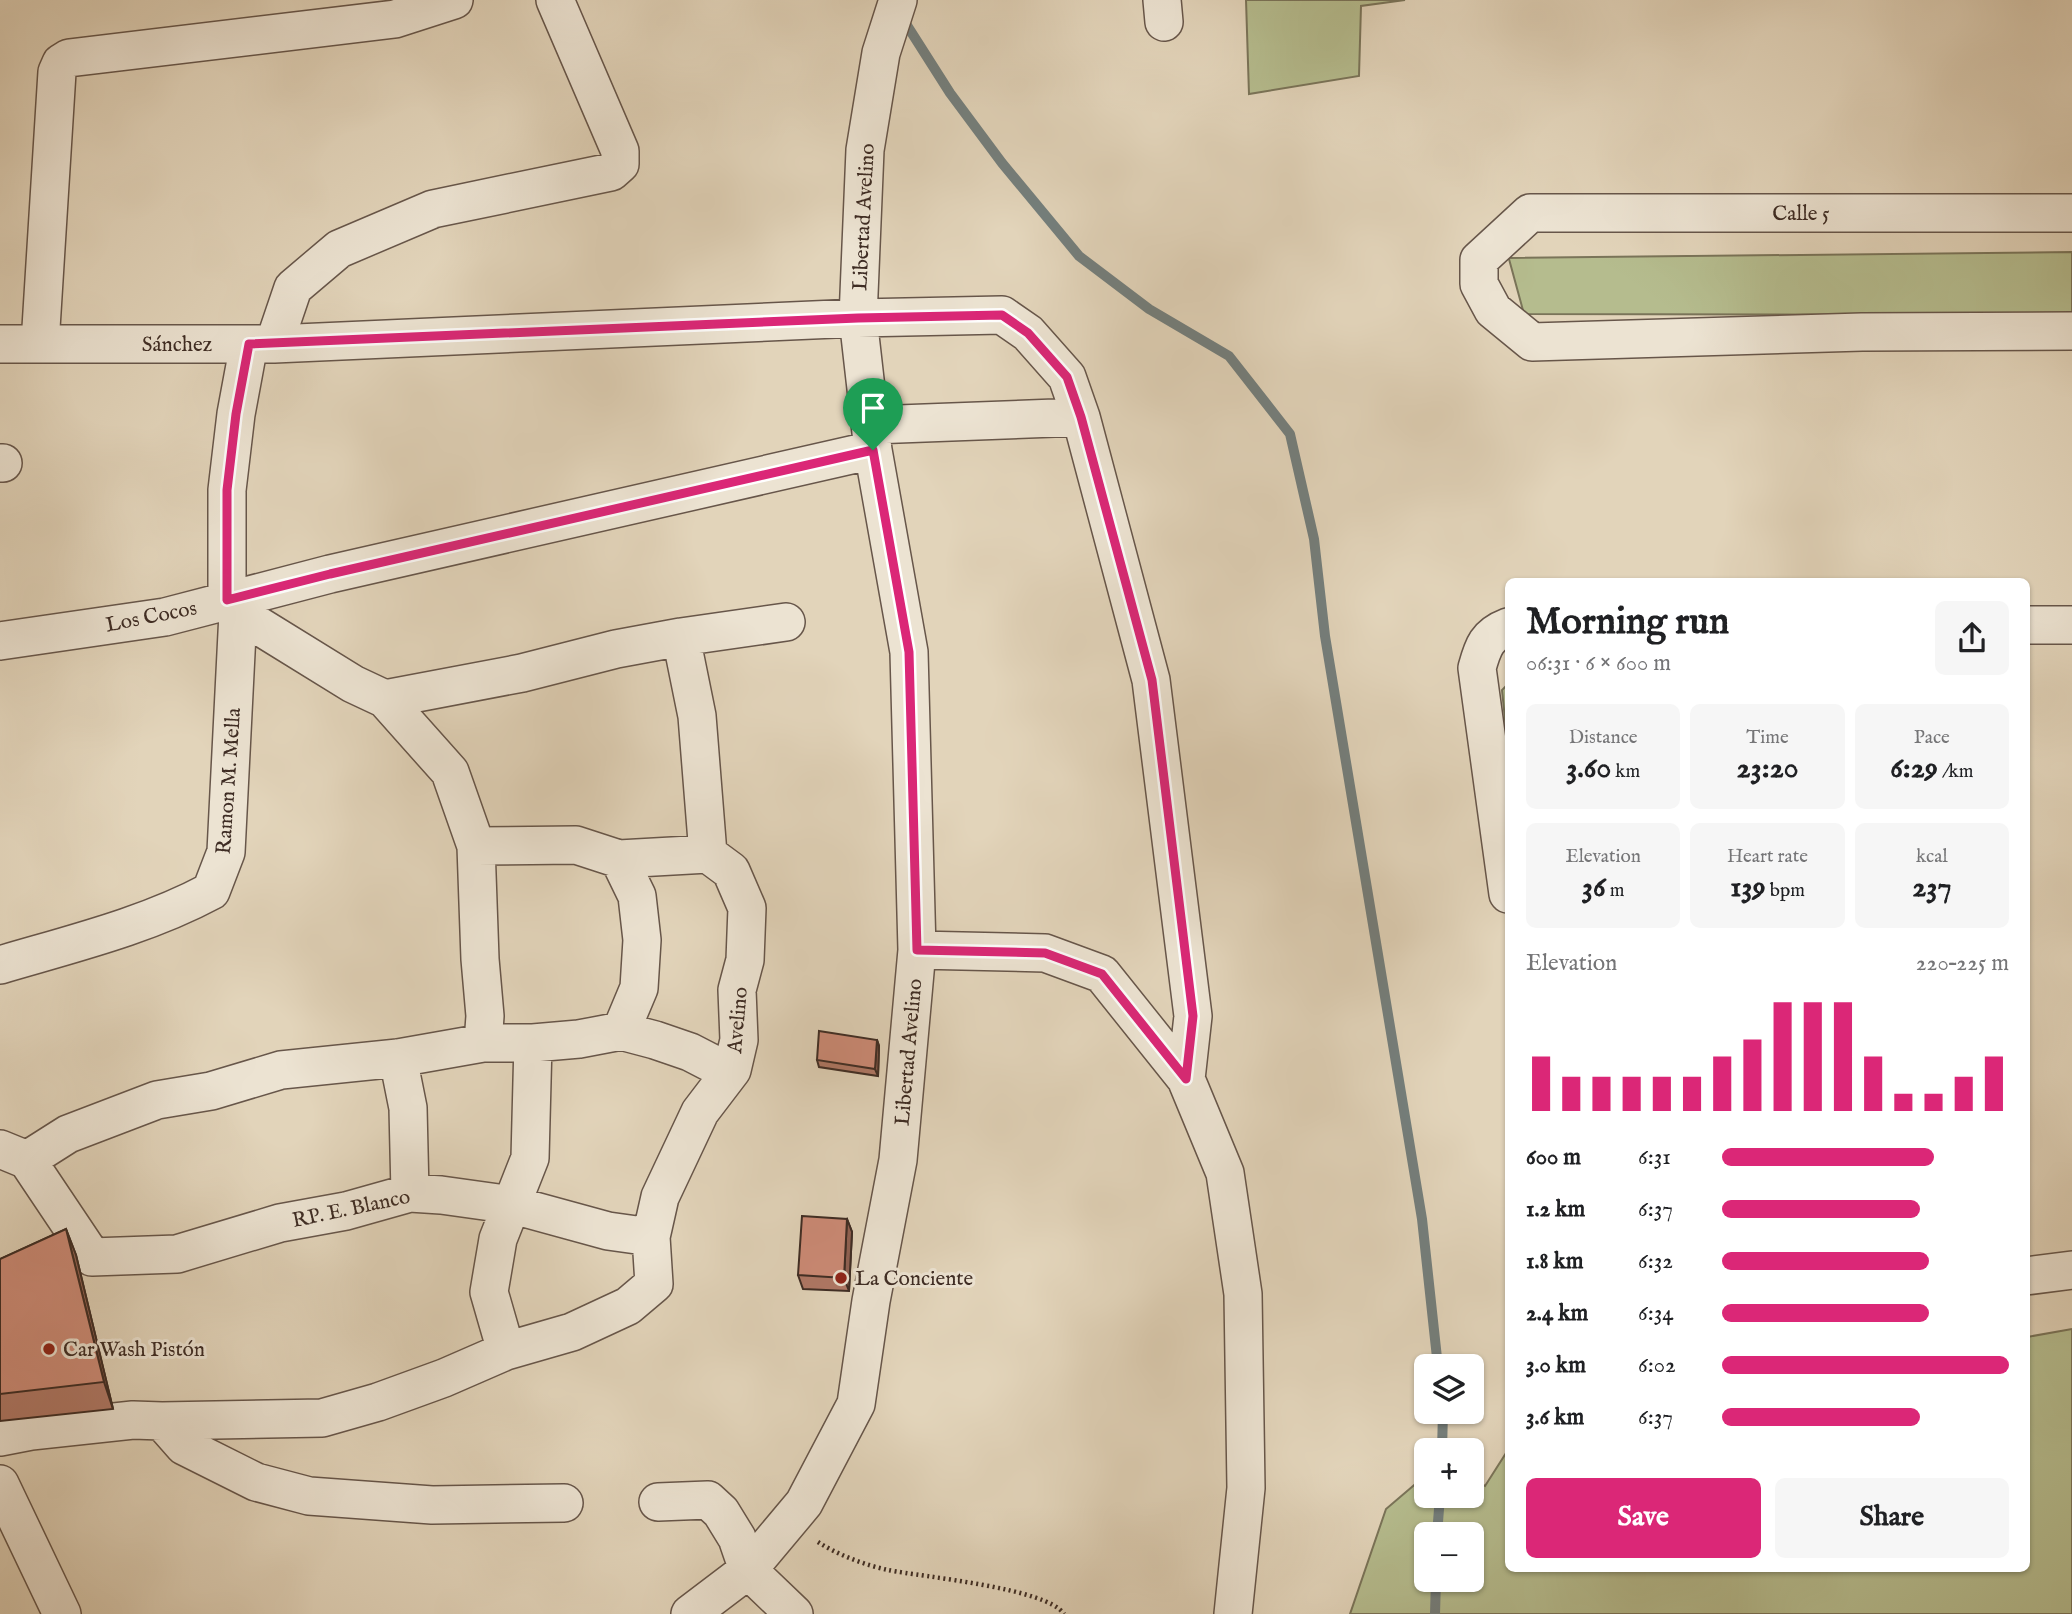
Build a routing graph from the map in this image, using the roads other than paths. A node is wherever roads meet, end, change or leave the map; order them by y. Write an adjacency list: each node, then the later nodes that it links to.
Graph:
1 (555, 0): 9 (street, Ramon M. Mella)
2 (898, 0): 5 (street, Libertad Avelino)
3 (430, 3): 8 (street)
4 (2072, 213): 6 (street, Calle 5)
5 (858, 318): 9 (street, Sánchez); 10 (street, Sánchez); 11 (street, Libertad Avelino)
6 (2072, 331)
7 (0, 344): 8 (street, Sánchez)
8 (40, 344): 9 (street, Sánchez)
9 (261, 344): 12 (street, Ramon M. Mella)
10 (1081, 417): 11 (street, Los Cocos); 31 (street, Sánchez)
11 (873, 437): 12 (street, Los Cocos); 24 (street, Libertad Avelino)
12 (233, 607): 18 (street, Los Cocos); 19 (street); 25 (street, Ramon M. Mella)
13 (786, 622): 17 (street)
14 (2030, 625): 15 (street)
15 (2072, 625)
16 (1501, 630): 23 (street)
17 (681, 637): 19 (street); 22 (street, Avelino)
18 (0, 641)
19 (385, 699): 20 (street)
20 (476, 846): 21 (street); 27 (street)
21 (619, 859): 22 (street); 26 (street)
22 (719, 863): 30 (street, Avelino)
23 (1505, 872)
24 (917, 950): 31 (street); 44 (street, Libertad Avelino)
25 (0, 965)
26 (621, 1031): 28 (street); 30 (street)
27 (483, 1043): 28 (street); 29 (street)
28 (533, 1043): 34 (street)
29 (398, 1058): 32 (street); 33 (street)
30 (732, 1070): 35 (street, Avelino)
31 (1186, 1079): 48 (street)
32 (13, 1155): 33 (street, RP. E. Blanco)
33 (410, 1193): 34 (street, RP. E. Blanco)
34 (513, 1205): 35 (street, RP. E. Blanco); 38 (street)
35 (652, 1237): 38 (street, Avelino)
36 (2072, 1270): 37 (street)
37 (2030, 1275)
38 (506, 1351): 39 (street)
39 (162, 1422): 40 (street); 43 (street)
40 (0, 1437)
41 (0, 1484): 45 (street)
42 (658, 1502): 44 (street)
43 (564, 1503)
44 (748, 1570): 46 (street, Libertad Avelino); 47 (street)
45 (62, 1614)
46 (690, 1614)
47 (794, 1614)
48 (1233, 1614)

